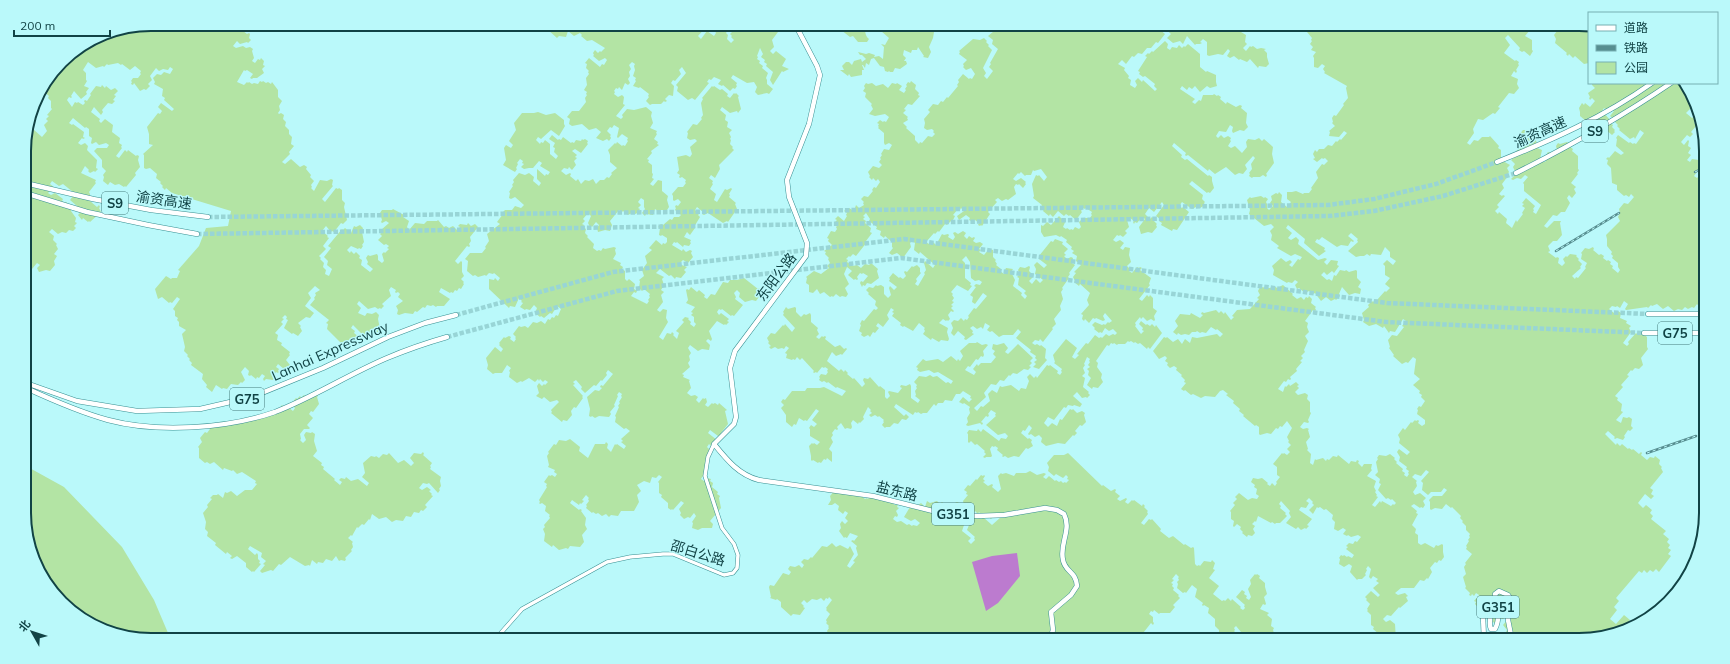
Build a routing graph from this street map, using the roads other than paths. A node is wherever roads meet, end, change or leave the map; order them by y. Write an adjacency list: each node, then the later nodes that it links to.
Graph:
1 (799, 31): 18 (highway, 东阳公路)
2 (1650, 84): 4 (highway, 渝资高速 / S9)
3 (1669, 84): 5 (highway, 渝资高速 / S9)
4 (1497, 162)
5 (1516, 173)
6 (31, 185): 8 (highway, 渝资高速 / S9)
7 (31, 195): 9 (highway, 渝资高速 / S9)
8 (208, 217)
9 (197, 234)
10 (1648, 314): 11 (highway, G75)
11 (1699, 314)
12 (456, 315): 16 (highway, Lanhai Expressway / G75)
13 (1644, 333): 14 (highway, G75)
14 (1699, 333)
15 (446, 337): 17 (highway, Lanhai Expressway / G75)
16 (31, 385)
17 (31, 390)
18 (714, 444): 19 (street, 邵白公路); 20 (highway, 盐东路 / G351)
19 (501, 633)
20 (1052, 633)
21 (1484, 633): 22 (highway, G351)
22 (1511, 633)

